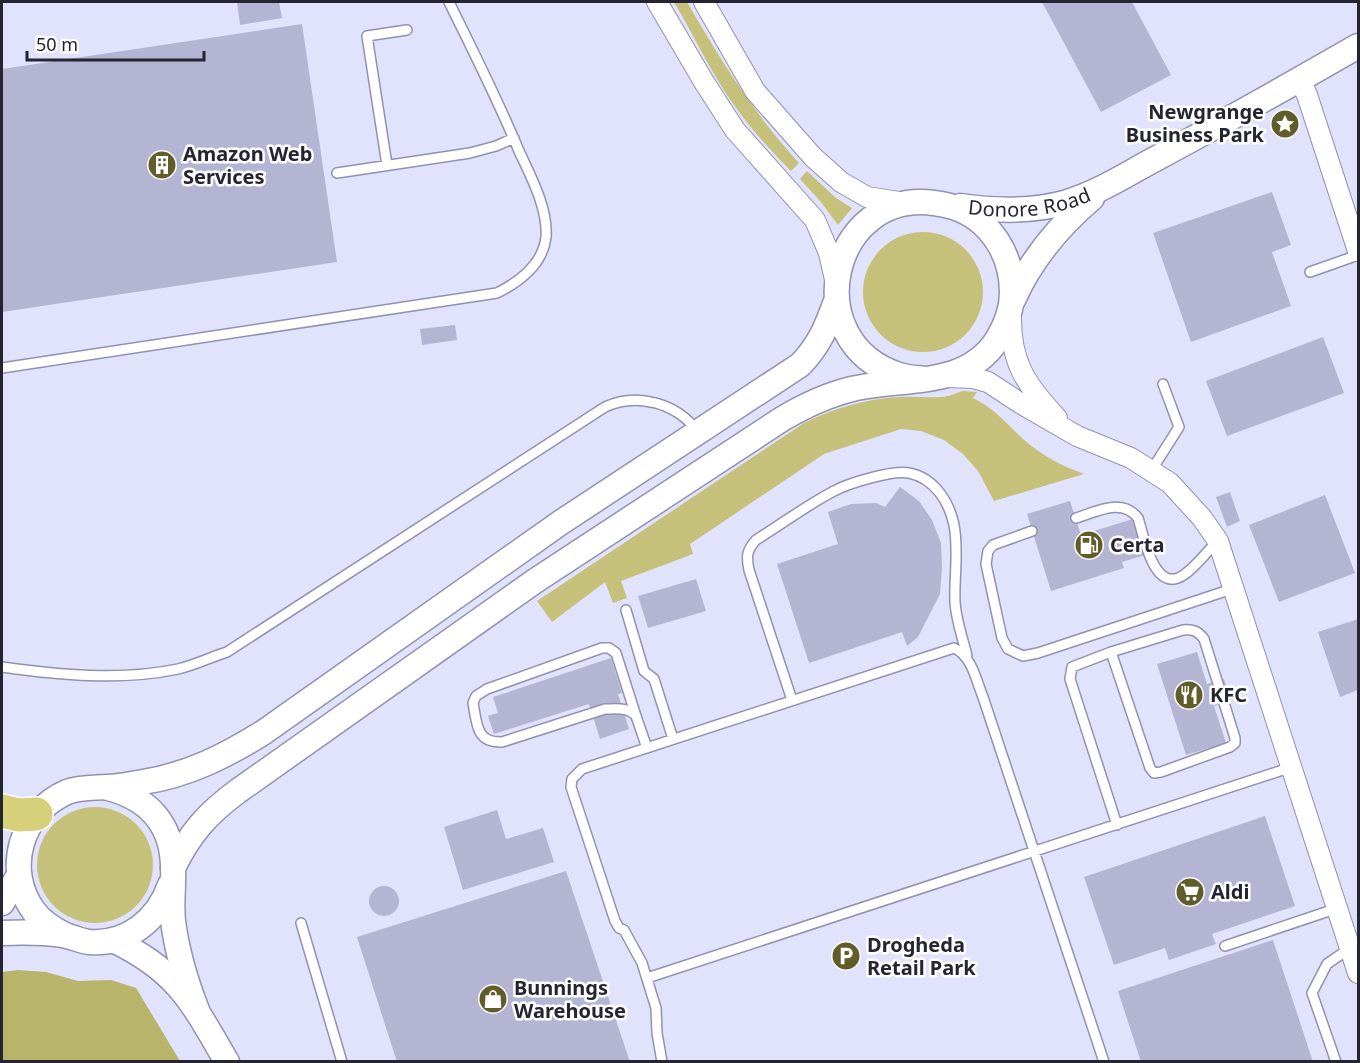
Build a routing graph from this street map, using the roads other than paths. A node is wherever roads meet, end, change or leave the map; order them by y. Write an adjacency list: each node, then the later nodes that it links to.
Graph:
1 (449, 2): 7 (lane)
2 (657, 2): 17 (street)
3 (704, 2): 11 (street)
4 (407, 30): 8 (lane)
5 (1359, 46): 6 (street, Donore Road)
6 (1300, 80): 10 (street, Donore Road); 13 (street)
7 (514, 138): 8 (lane); 19 (lane)
8 (387, 165): 9 (lane)
9 (337, 173)
10 (1113, 183): 12 (street, Donore Road); 18 (street, Donore Road)
11 (906, 203): 12 (street); 17 (street)
12 (943, 204): 18 (street)
13 (1354, 218): 14 (street)
14 (1359, 251)
15 (1359, 255): 16 (lane)
16 (1311, 272)
17 (836, 292): 20 (street); 22 (street)
18 (1011, 306): 20 (street); 23 (street)
19 (2, 368)
20 (935, 378): 23 (street); 43 (street)
21 (1163, 384): 24 (lane)
22 (698, 432): 32 (lane); 38 (street)
23 (1077, 436): 24 (street)
24 (1151, 471): 27 (street)
25 (1076, 518): 27 (lane)
26 (1032, 531): 28 (lane)
27 (1218, 541): 28 (street)
28 (1232, 589): 37 (street)
29 (626, 610): 35 (lane)
30 (1110, 652): 30 (lane); 41 (lane)
31 (968, 658): 33 (lane); 33 (lane); 42 (lane)
32 (2, 667)
33 (792, 700): 35 (lane)
34 (636, 716): 34 (lane); 36 (lane)
35 (673, 739): 36 (lane)
36 (647, 748): 54 (lane)
37 (1292, 767): 41 (lane); 46 (street)
38 (106, 788): 40 (street); 43 (street)
39 (2, 811): 40 (highway)
40 (36, 814): 44 (street)
41 (1117, 825): 42 (lane)
42 (1035, 851): 54 (lane); 59 (lane)
43 (173, 874): 50 (street); 55 (street)
44 (19, 875): 45 (street); 49 (street)
45 (2, 903)
46 (1338, 908): 51 (lane); 52 (street)
47 (301, 923): 57 (lane)
48 (2, 933): 49 (street)
49 (65, 935): 50 (street)
50 (113, 940): 55 (street)
51 (1225, 946)
52 (1350, 948): 53 (street); 60 (lane)
53 (1359, 973)
54 (647, 978): 58 (lane)
55 (197, 1010): 56 (street)
56 (226, 1062)
57 (342, 1062)
58 (662, 1062)
59 (1104, 1062)
60 (1336, 1062)

